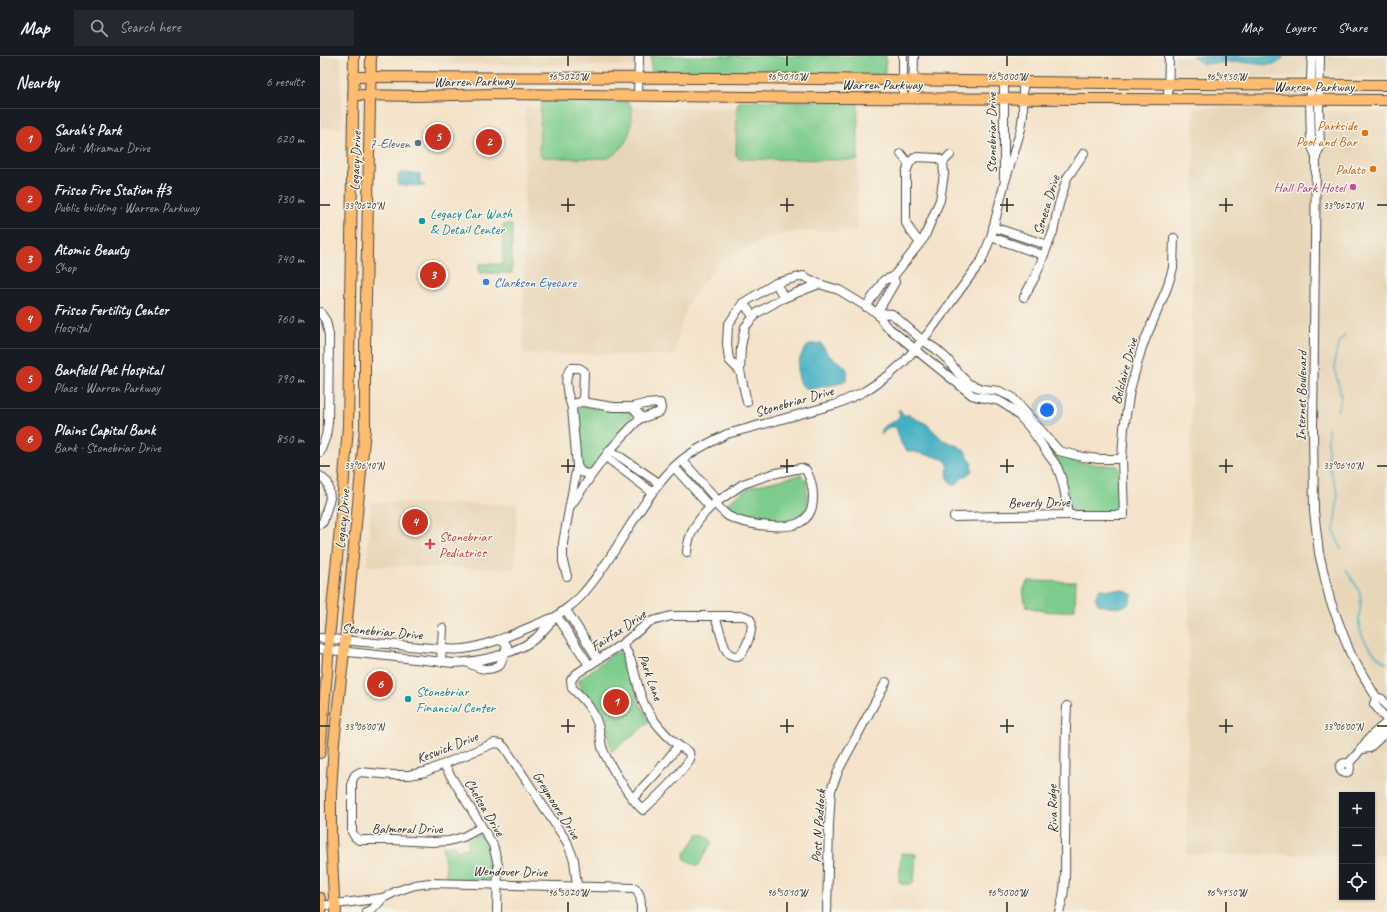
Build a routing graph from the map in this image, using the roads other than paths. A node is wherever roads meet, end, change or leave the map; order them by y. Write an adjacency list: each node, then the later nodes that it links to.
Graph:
1 (354, 56): 9 (main road, Legacy Drive)
2 (371, 56): 10 (main road, Legacy Drive)
3 (638, 56): 12 (street)
4 (903, 56): 14 (street)
5 (914, 56): 15 (street)
6 (1169, 56): 18 (street)
7 (1312, 56): 19 (street)
8 (1320, 56): 19 (street)
9 (353, 77): 10 (main road, Warren Parkway); 22 (main road, Legacy Drive)
10 (371, 77): 11 (main road, Warren Parkway); 23 (main road, Legacy Drive)
11 (494, 77): 12 (main road, Warren Parkway); 21 (main road)
12 (638, 78): 13 (main road, Warren Parkway); 25 (street)
13 (732, 78): 14 (main road, Warren Parkway); 26 (main road)
14 (903, 80): 15 (main road, Warren Parkway); 27 (street)
15 (914, 80): 16 (main road, Warren Parkway); 28 (street)
16 (1004, 81): 17 (main road, Warren Parkway); 29 (street, Stonebriar Drive)
17 (1023, 81): 18 (main road, Warren Parkway); 30 (street, Stonebriar Drive)
18 (1168, 83): 19 (main road, Warren Parkway); 31 (street)
19 (1316, 84): 20 (main road, Warren Parkway); 32 (street, Internet Boulevard)
20 (1387, 85)
21 (493, 94): 23 (main road, Warren Parkway); 25 (main road, Warren Parkway)
22 (353, 95): 23 (main road, Warren Parkway); 44 (main road, Legacy Drive)
23 (371, 95): 45 (main road, Legacy Drive)
24 (1387, 95): 33 (main road)
25 (638, 96): 26 (main road, Warren Parkway)
26 (734, 97): 27 (main road, Warren Parkway)
27 (903, 98): 28 (main road, Warren Parkway)
28 (913, 98): 29 (main road, Warren Parkway)
29 (1004, 99): 30 (main road, Warren Parkway); 35 (street, Stonebriar Drive)
30 (1023, 99): 31 (main road, Warren Parkway); 36 (street, Stonebriar Drive)
31 (1168, 99): 32 (main road, Warren Parkway)
32 (1315, 100): 33 (main road, Warren Parkway); 106 (street, Internet Boulevard)
33 (1374, 100): 34 (main road, Warren Parkway)
34 (1387, 100)
35 (1004, 137): 36 (street); 42 (street, Stonebriar Drive)
36 (1018, 139): 42 (street, Stonebriar Drive)
37 (1084, 153): 49 (street, Seneca Drive)
38 (901, 154): 41 (street)
39 (950, 155): 40 (street)
40 (943, 162): 41 (street); 48 (street)
41 (909, 164): 48 (street)
42 (1004, 185): 43 (street, Stonebriar Drive)
43 (993, 227): 46 (street, Stonebriar Drive); 49 (street, Seneca Drive)
44 (351, 232): 45 (main road); 62 (main road, Legacy Drive)
45 (367, 232): 63 (main road, Legacy Drive)
46 (991, 237): 50 (street, Seneca Drive); 61 (street, Stonebriar Drive)
47 (1174, 238): 73 (street, Belclaire Drive)
48 (920, 243): 51 (street)
49 (1047, 245): 50 (street, Seneca Drive)
50 (1043, 254): 54 (street, Seneca Drive)
51 (894, 277): 57 (street); 59 (street)
52 (776, 283): 53 (street); 55 (street); 56 (street)
53 (819, 284): 55 (street); 57 (street)
54 (1024, 297)
55 (784, 298): 60 (street)
56 (743, 303): 60 (street); 65 (street)
57 (866, 307): 59 (street)
58 (320, 312): 71 (street)
59 (877, 313): 61 (street); 64 (street)
60 (754, 317): 65 (street)
61 (922, 340): 64 (street, Stonebriar Drive); 73 (street)
62 (350, 346): 63 (main road); 93 (main road, Legacy Drive)
63 (365, 346): 94 (main road, Legacy Drive)
64 (914, 350): 74 (street, Stonebriar Drive); 83 (street)
65 (740, 371): 67 (street)
66 (583, 402): 68 (street); 69 (street); 69 (street)
67 (747, 402)
68 (632, 407): 70 (street); 70 (street)
69 (572, 408): 75 (street)
70 (639, 419): 72 (street)
71 (320, 452)
72 (608, 454): 77 (street); 79 (street); 80 (street)
73 (1122, 459): 84 (street, Belclaire Drive)
74 (682, 460): 76 (street, Stonebriar Drive); 81 (street)
75 (577, 466): 77 (street); 82 (street)
76 (674, 467): 79 (street, Stonebriar Drive); 81 (street)
77 (593, 473): 82 (street)
78 (320, 476): 86 (street)
79 (659, 483): 80 (street, Stonebriar Drive)
80 (652, 492): 89 (street, Stonebriar Drive)
81 (714, 503): 81 (street); 87 (street)
82 (571, 506): 88 (street)
83 (1068, 515): 84 (street, Beverly Drive); 85 (street, Beverly Drive)
84 (1124, 516)
85 (954, 517)
86 (320, 524)
87 (687, 552)
88 (567, 576)
89 (566, 610): 90 (street, Stonebriar Drive); 101 (street)
90 (557, 616): 95 (street, Stonebriar Drive); 100 (street, Stonebriar Drive); 104 (street)
91 (715, 616): 91 (street, Fairfax Drive); 96 (street, Fairfax Drive)
92 (443, 628): 97 (street, Stonebriar Drive)
93 (324, 639): 94 (street, Stonebriar Drive); 98 (main road, Legacy Drive)
94 (345, 640): 97 (street, Stonebriar Drive); 99 (main road, Legacy Drive)
95 (498, 640): 97 (street, Stonebriar Drive); 100 (street)
96 (622, 644): 101 (street, Fairfax Drive); 112 (street, Park Lane)
97 (442, 649): 102 (street, Stonebriar Drive)
98 (324, 650): 99 (street, Stonebriar Drive); 114 (main road, Legacy Drive)
99 (344, 652): 102 (street, Stonebriar Drive); 125 (main road, Legacy Drive)
100 (506, 653): 103 (street, Stonebriar Drive); 103 (street, Stonebriar Drive)
101 (598, 659): 104 (street, Fairfax Drive)
102 (441, 662): 103 (street, Stonebriar Drive)
103 (468, 663)
104 (589, 665): 117 (street, Fairfax Drive)
105 (886, 682): 130 (street, Post N Paddock)
106 (1376, 697): 108 (street, Internet Boulevard); 109 (street, Internet Boulevard)
107 (1067, 706): 131 (street, Riva Ridge)
108 (1387, 706)
109 (1387, 721): 113 (street)
110 (1387, 731): 113 (street)
111 (500, 744): 116 (street, Keswick Drive); 121 (street, Greymoore Drive)
112 (678, 746): 117 (street); 117 (street, Park Lane)
113 (1362, 750): 115 (street)
114 (320, 753)
115 (1348, 764)
116 (444, 765): 118 (street, Chelsea Drive); 119 (street, Keswick Drive)
117 (633, 798)
118 (482, 827): 119 (street, Balmoral Drive); 120 (street, Chelsea Drive)
119 (354, 837)
120 (498, 884): 121 (street, Wendover Drive); 123 (street, Wendover Drive); 128 (street, Chelsea Drive)
121 (577, 886): 129 (street, Wendover Drive)
122 (320, 898): 124 (main road)
123 (383, 898): 125 (street, Wendover Drive); 127 (street, Wendover Drive)
124 (320, 906): 125 (street, Wendover Drive); 126 (main road)
125 (336, 908)
126 (321, 912)
127 (366, 912)
128 (497, 912)
129 (641, 912)
130 (827, 912)
131 (1058, 912)

